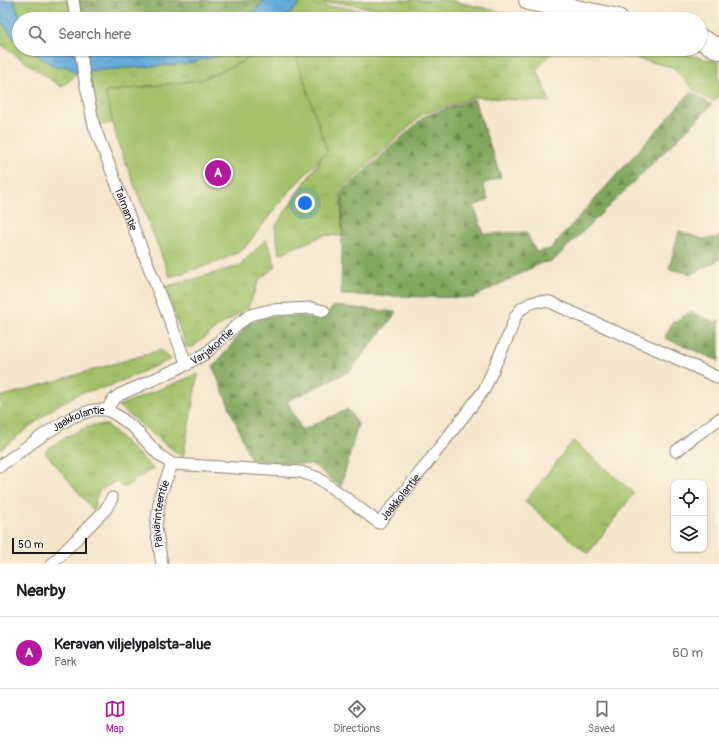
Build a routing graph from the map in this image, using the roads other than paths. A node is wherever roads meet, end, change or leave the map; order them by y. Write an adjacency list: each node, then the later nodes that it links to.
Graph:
1 (73, 0): 3 (street)
2 (529, 0): 4 (highway)
3 (75, 12)
4 (585, 12)
5 (707, 39): 6 (highway)
6 (719, 40)
7 (707, 42): 8 (highway)
8 (719, 49)
9 (81, 56): 11 (street, Talmantie)
10 (324, 311): 11 (street, Varjakontie)
11 (187, 365): 13 (street, Varjakontie)
12 (719, 378): 16 (street, Jaakkolantie)
13 (107, 410): 16 (street, Jaakkolantie); 17 (street, Jaakkolantie)
14 (719, 420): 15 (street)
15 (676, 451)
16 (172, 464): 20 (street, Päivärinteentie)
17 (0, 466)
18 (112, 498): 19 (street)
19 (52, 564)
20 (162, 564)

